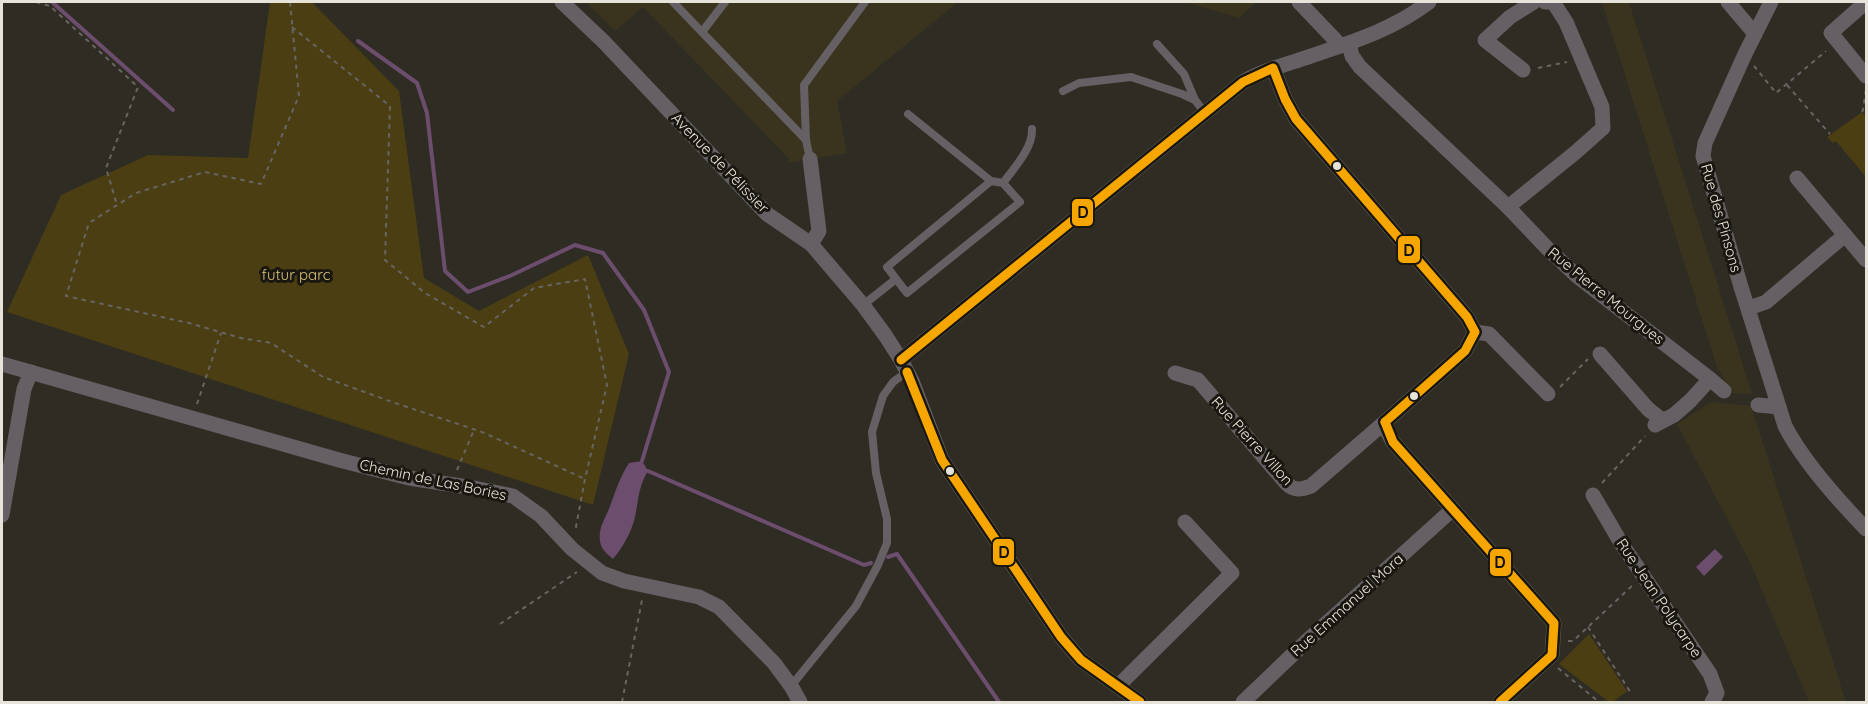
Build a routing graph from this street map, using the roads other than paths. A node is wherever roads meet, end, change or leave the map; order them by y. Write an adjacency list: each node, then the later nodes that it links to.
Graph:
1 (562, 2): 32 (street, Avenue de Pélissier)
2 (673, 2): 13 (lane)
3 (725, 2): 13 (lane)
4 (852, 2): 12 (lane)
5 (1299, 2): 16 (street, Rue Pierre Mourgues)
6 (1429, 2): 16 (street)
7 (1534, 2): 18 (street)
8 (1545, 2): 30 (street)
9 (1728, 2): 14 (street)
10 (1771, 2): 14 (street, Rue des Pinsons)
11 (1866, 2): 19 (street)
12 (863, 4): 25 (lane)
13 (702, 32): 25 (lane)
14 (1755, 34): 36 (street, Rue des Pinsons)
15 (1157, 44): 21 (lane)
16 (1345, 44): 17 (street); 30 (street, Rue Pierre Mourgues)
17 (1273, 68): 22 (street); 37 (street)
18 (1523, 70)
19 (1866, 76)
20 (1063, 91): 21 (lane)
21 (1195, 100): 22 (lane)
22 (1205, 113): 40 (street)
23 (908, 114): 28 (lane)
24 (1032, 129): 29 (lane)
25 (806, 140): 26 (lane)
26 (810, 159): 32 (street)
27 (1797, 178): 31 (street)
28 (991, 181): 29 (lane); 34 (lane)
29 (1003, 183): 34 (lane)
30 (1508, 207): 43 (street, Rue Pierre Mourgues)
31 (1845, 235): 33 (street); 36 (street)
32 (811, 244): 35 (street, Avenue de Pélissier)
33 (1866, 260)
34 (896, 279): 35 (lane)
35 (863, 305): 40 (street, Avenue de Pélissier)
36 (1749, 308): 47 (street, Rue des Pinsons)
37 (1475, 332): 45 (street); 48 (street)
38 (1600, 354): 43 (street)
39 (2, 363): 41 (street, Chemin de Las Bories)
40 (904, 366): 54 (lane); 55 (street, Avenue de Pélissier)
41 (31, 372): 51 (street); 54 (street, Chemin de Las Bories)
42 (1175, 373): 48 (street, Rue Pierre Villon)
43 (1710, 379): 44 (street, Rue Pierre Mourgues)
44 (1724, 391)
45 (1548, 394)
46 (1758, 405): 47 (street)
47 (1779, 407): 52 (street)
48 (1385, 422): 50 (street)
49 (1593, 495): 60 (street, Rue Jean Polycarpe)
50 (1453, 509): 58 (street, Rue Emmanuel Mora); 59 (street)
51 (2, 515)
52 (1864, 521)
53 (1185, 522): 55 (street)
54 (791, 686): 56 (street, Chemin de Las Bories)
55 (1118, 686): 57 (street, Avenue de Pélissier)
56 (800, 702)
57 (1140, 702)
58 (1243, 702)
59 (1500, 702)
60 (1712, 702)

